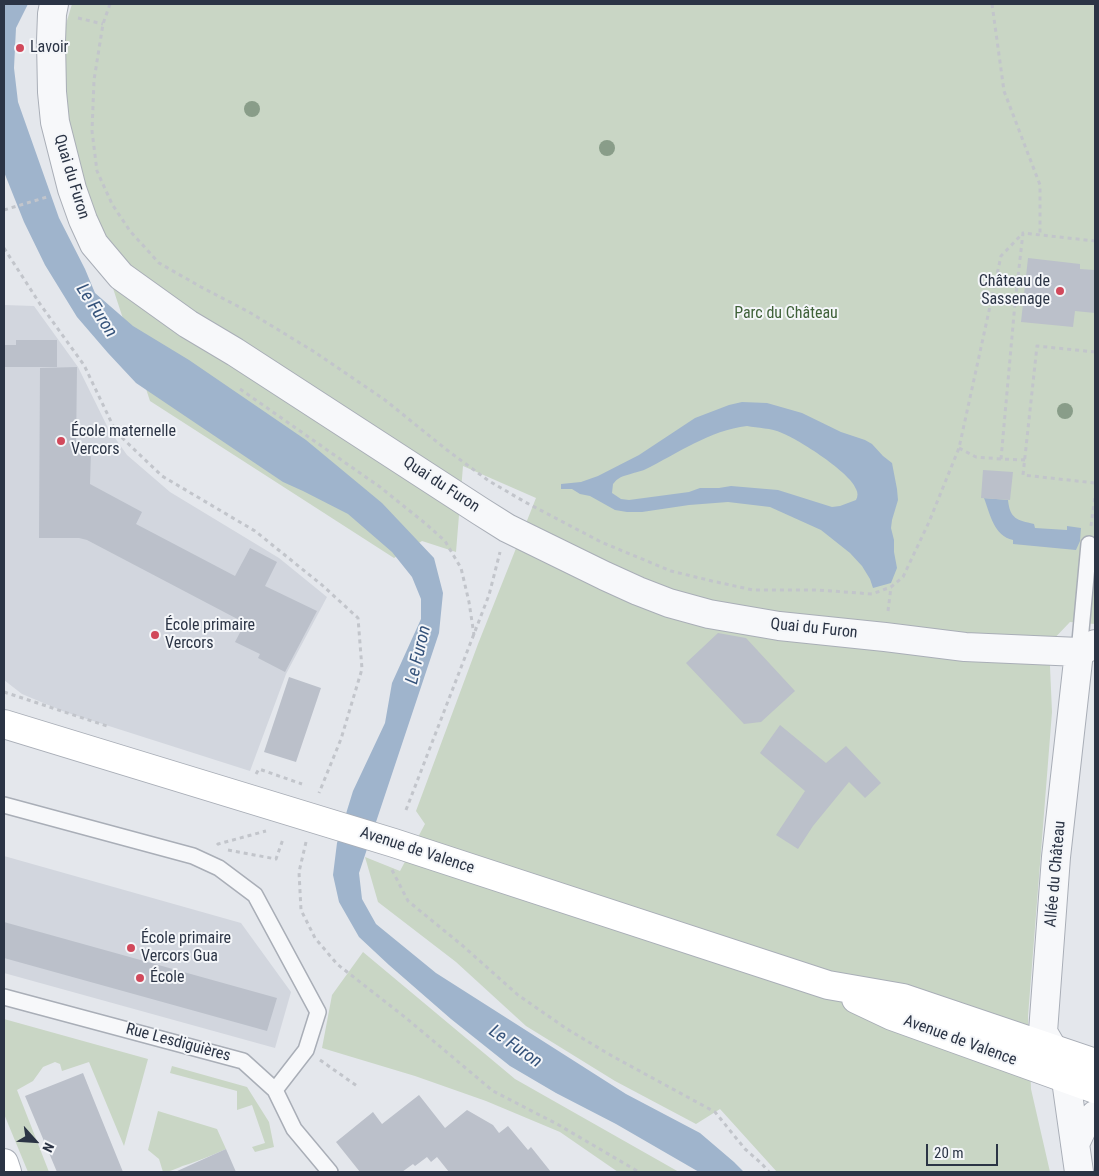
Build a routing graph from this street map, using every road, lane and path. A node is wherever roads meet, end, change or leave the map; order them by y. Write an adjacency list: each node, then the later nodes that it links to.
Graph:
1 (110, 4): 4 (path)
2 (992, 4): 8 (path)
3 (64, 10): 4 (path); 20 (street, Quai du Furon)
4 (103, 24): 22 (path)
5 (48, 197): 6 (path)
6 (4, 210)
7 (1023, 233): 8 (path); 11 (path); 12 (path)
8 (1040, 235): 9 (path)
9 (1095, 241)
10 (4, 248): 29 (path)
11 (991, 301): 12 (path); 15 (path)
12 (1015, 303): 16 (path)
13 (1095, 352): 17 (path)
14 (233, 384): 24 (path)
15 (960, 448): 16 (path); 22 (path)
16 (1001, 459): 17 (path)
17 (1025, 460): 18 (path)
18 (1095, 483)
19 (1095, 496): 21 (path)
20 (507, 528): 24 (path); 25 (street, Quai du Furon)
21 (1089, 544): 25 (lane)
22 (891, 587): 23 (path)
23 (888, 616)
24 (474, 635): 28 (path)
25 (1087, 648): 35 (street, Allée du Château)
26 (4, 724): 29 (main road, Avenue de Valence)
27 (4, 805): 36 (lane)
28 (406, 810)
29 (315, 818): 32 (main road, Avenue de Valence); 48 (path)
30 (271, 830): 31 (path)
31 (283, 839)
32 (392, 855): 33 (main road, Avenue de Valence); 49 (path)
33 (828, 985): 35 (main road, Avenue de Valence); 37 (main road, Avenue de Valence)
34 (4, 997): 42 (lane, Rue Lesdiguières)
35 (1053, 1049): 37 (street); 38 (main road, Avenue de Valence); 39 (street, Allée du Château)
36 (306, 1050): 40 (path); 42 (lane)
37 (1009, 1058): 39 (main road, Avenue de Valence)
38 (1095, 1063)
39 (1066, 1080): 41 (main road, Avenue de Valence); 44 (street, Allée du Château)
40 (357, 1086)
41 (1095, 1089)
42 (275, 1090): 47 (lane, Rue Lesdiguières)
43 (1095, 1115): 44 (street)
44 (1075, 1144): 50 (street, Allée du Château)
45 (4, 1163): 46 (main road)
46 (7, 1172)
47 (330, 1172)
48 (639, 1172)
49 (769, 1172)
50 (1079, 1172)

